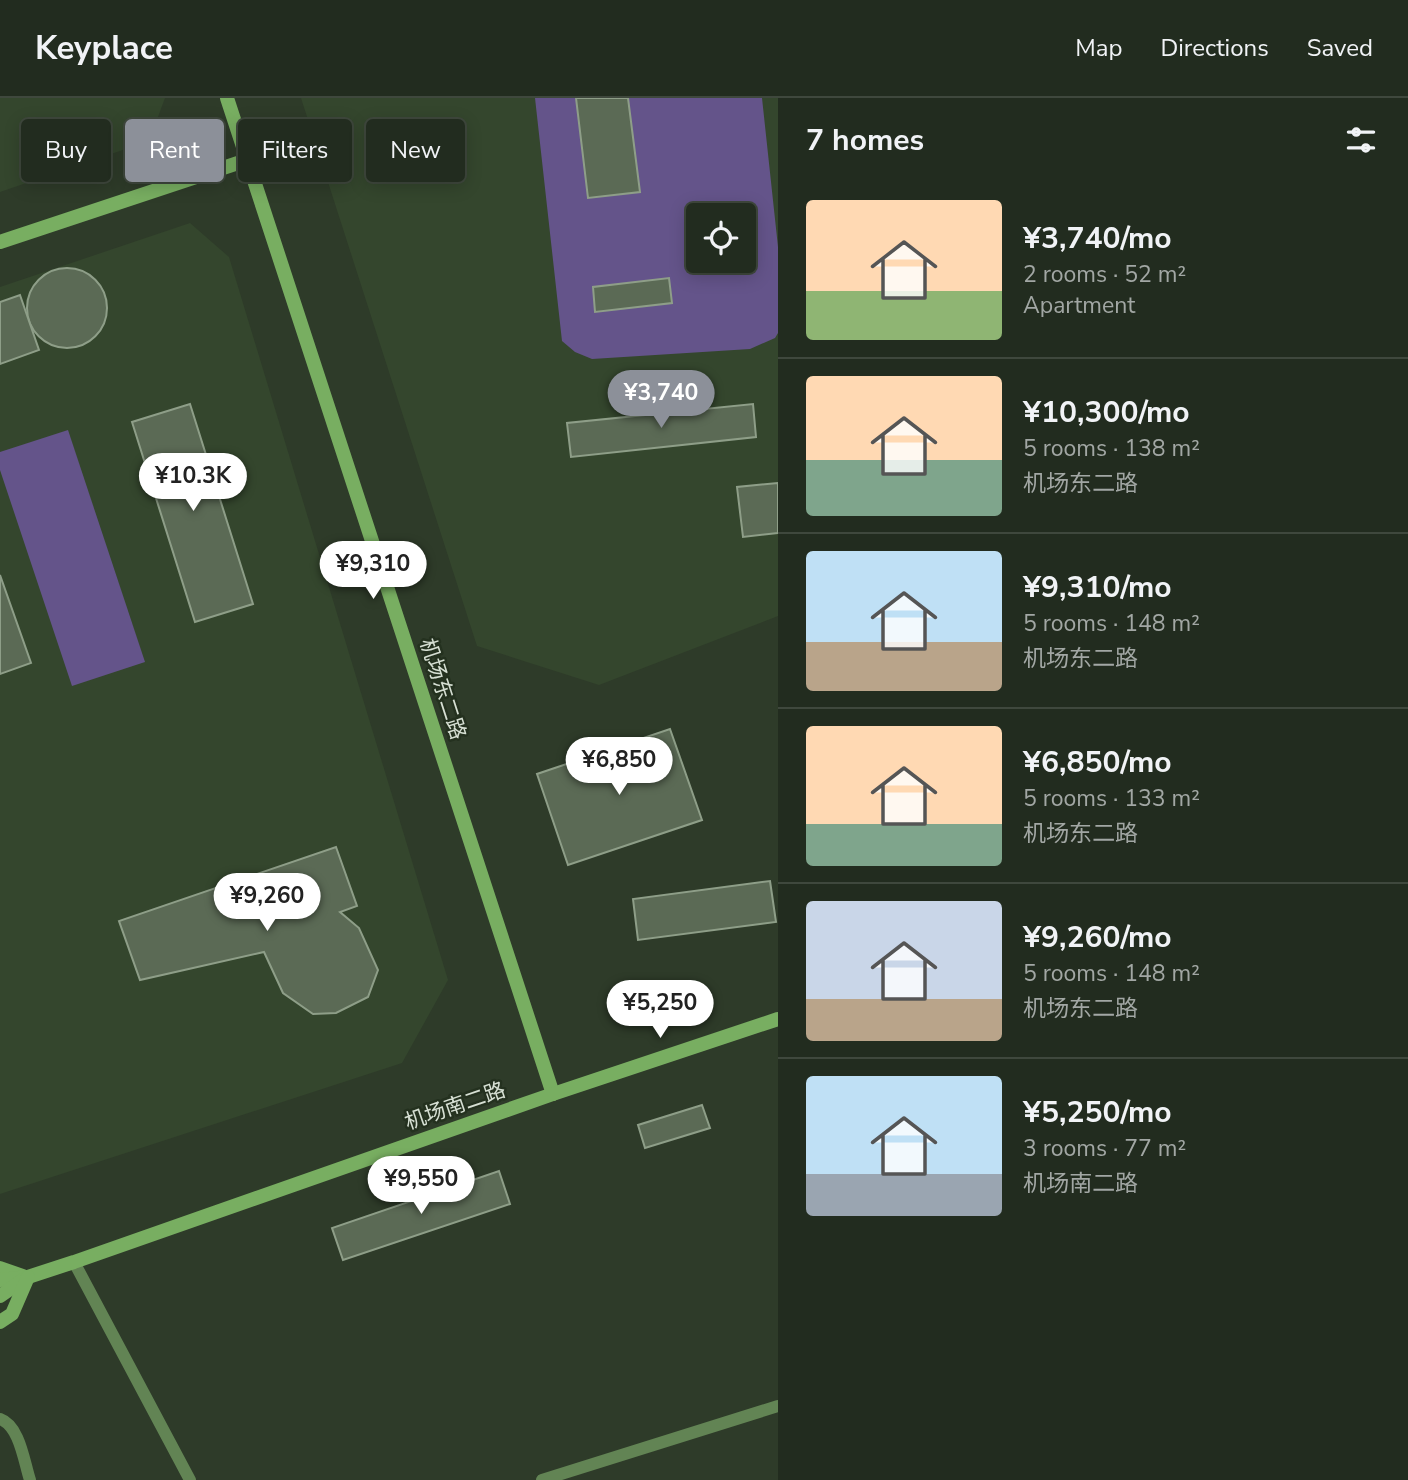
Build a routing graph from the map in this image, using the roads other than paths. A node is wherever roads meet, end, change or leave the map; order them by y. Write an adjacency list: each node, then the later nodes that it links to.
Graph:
1 (227, 98): 2 (street, 机场东二路)
2 (238, 132)
3 (238, 163): 5 (street)
4 (254, 182): 7 (street, 机场东二路)
5 (0, 242)
6 (778, 1019): 7 (street, 机场南二路)
7 (553, 1094): 8 (street, 机场南二路)
8 (74, 1262): 10 (street, 机场南二路); 17 (lane)
9 (0, 1268): 10 (street)
10 (27, 1277): 11 (street); 12 (street); 13 (street)
11 (0, 1280)
12 (0, 1296)
13 (0, 1322)
14 (778, 1406): 18 (lane)
15 (0, 1419): 16 (lane)
16 (30, 1480)
17 (190, 1480)
18 (542, 1480)

